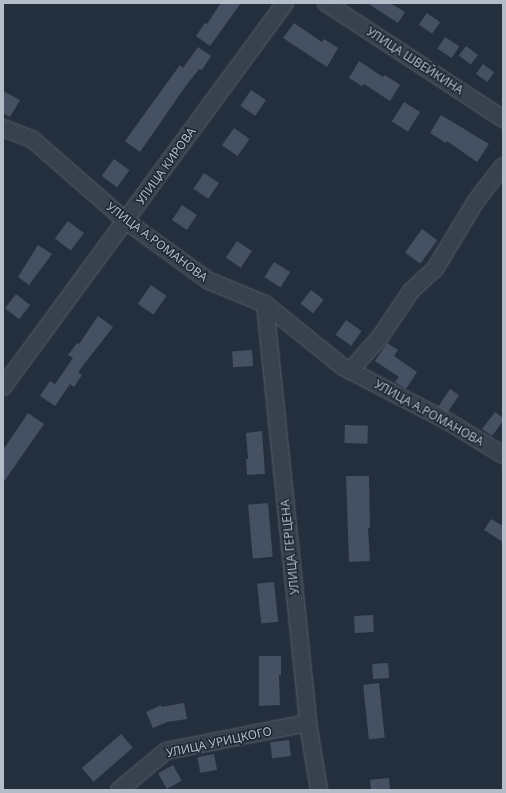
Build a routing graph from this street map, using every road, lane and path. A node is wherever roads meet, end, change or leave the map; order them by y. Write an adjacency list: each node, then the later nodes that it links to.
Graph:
1 (285, 3): 6 (street, УЛИЦА КИРОВА)
2 (326, 3): 3 (street, УЛИЦА ШВЕЙКИНА)
3 (503, 119)
4 (3, 128): 6 (street, УЛИЦА А.РОМАНОВА)
5 (503, 166): 8 (street)
6 (126, 221): 7 (street, УЛИЦА А.РОМАНОВА); 9 (street, УЛИЦА КИРОВА)
7 (266, 304): 8 (street, УЛИЦА А.РОМАНОВА); 11 (street, УЛИЦА ГЕРЦЕНА)
8 (350, 371): 10 (street, УЛИЦА А.РОМАНОВА)
9 (3, 387)
10 (503, 455)
11 (308, 723): 12 (street, УЛИЦА УРИЦКОГО); 13 (street, УЛИЦА ГЕРЦЕНА)
12 (119, 790)
13 (319, 790)

